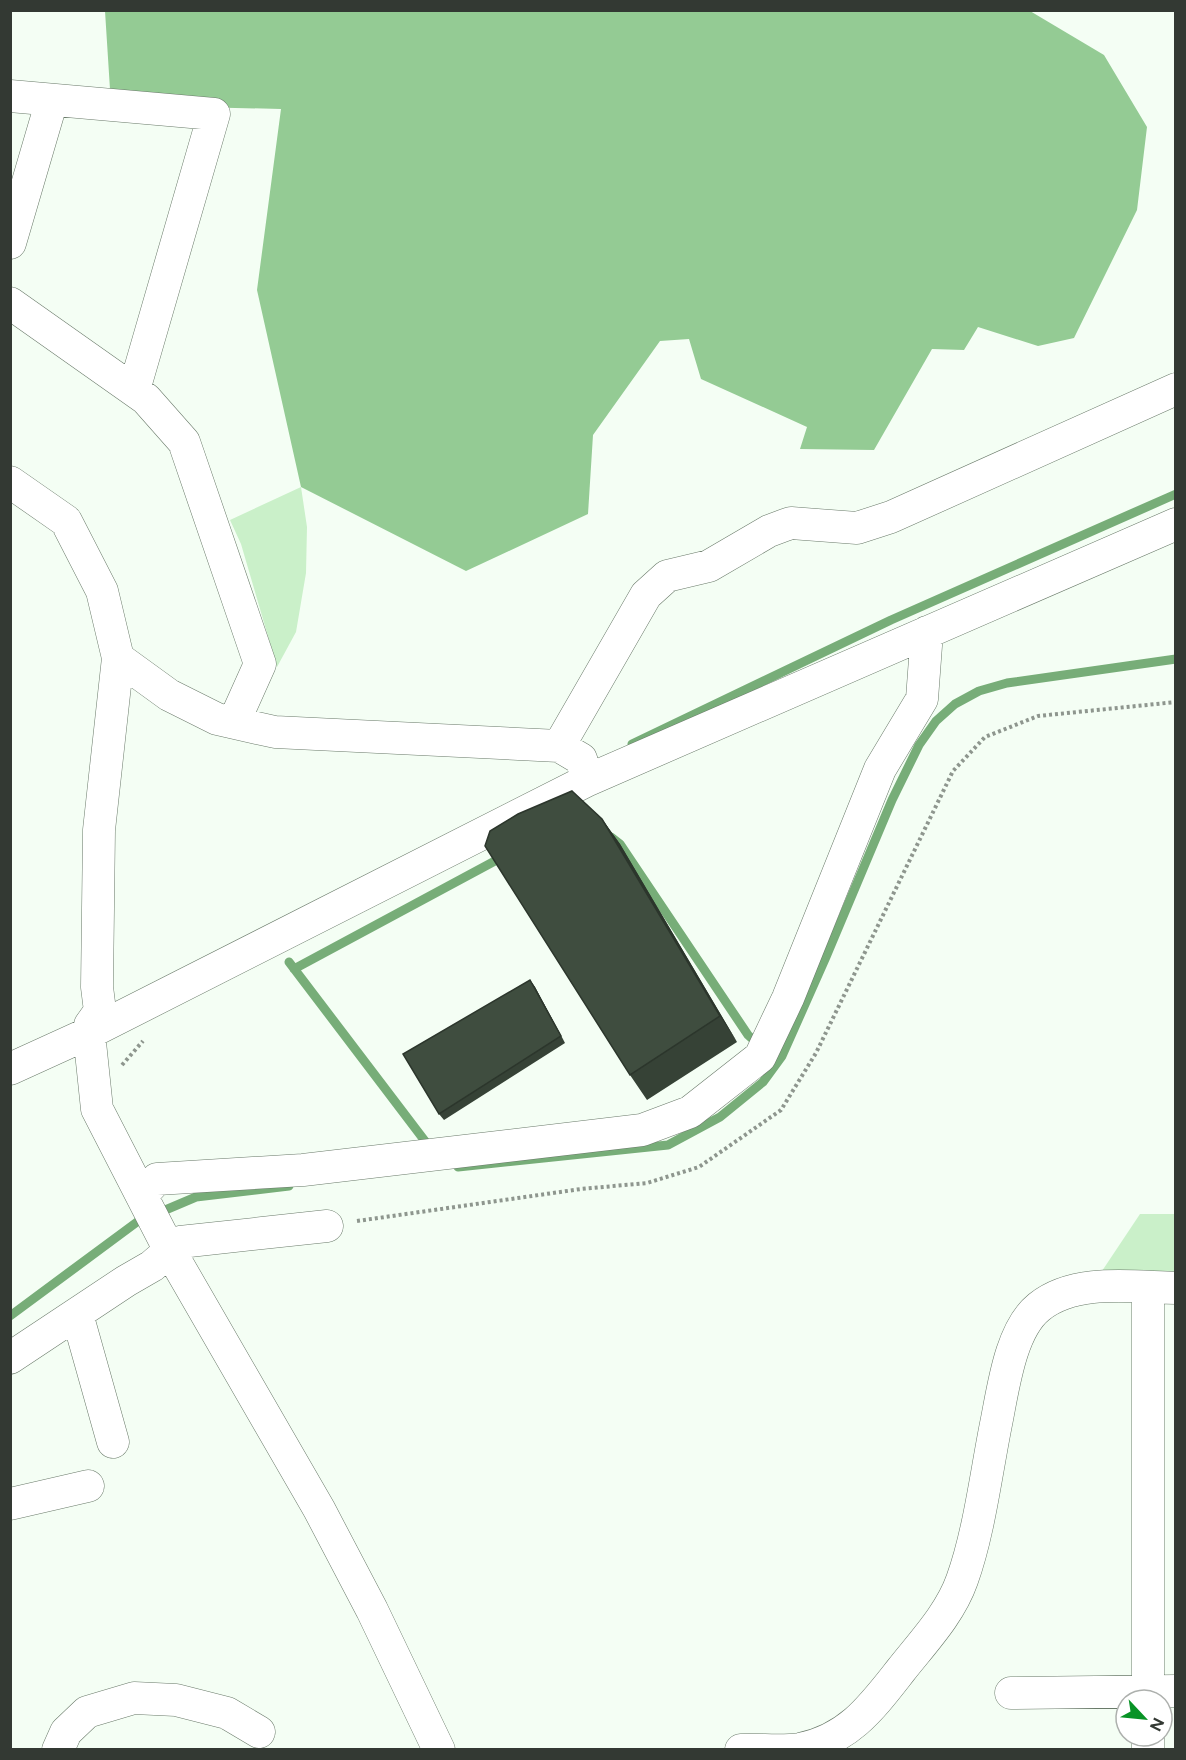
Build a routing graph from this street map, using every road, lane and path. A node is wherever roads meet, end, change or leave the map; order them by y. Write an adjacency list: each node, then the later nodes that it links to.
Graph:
1 (10, 96): 2 (street)
2 (52, 100): 3 (street); 6 (street)
3 (10, 243)
4 (10, 303): 6 (street)
5 (1176, 389): 12 (street)
6 (134, 390): 11 (street)
7 (10, 482): 10 (street)
8 (1176, 524): 9 (street)
9 (927, 632): 13 (street); 18 (street)
10 (118, 658): 11 (street); 14 (street)
11 (234, 722): 12 (street)
12 (559, 746): 13 (street)
13 (588, 780): 14 (street)
14 (89, 1033): 16 (street); 18 (street)
15 (144, 1041): 17 (path)
16 (10, 1069)
17 (118, 1070)
18 (142, 1195): 20 (street)
19 (327, 1226): 20 (street)
20 (170, 1251): 22 (street); 32 (street)
21 (1162, 1287): 27 (street); 33 (street)
22 (77, 1314): 23 (street); 24 (street)
23 (10, 1358)
24 (113, 1442)
25 (88, 1486): 26 (street)
26 (10, 1504)
27 (1157, 1688)
28 (1011, 1693): 29 (street)
29 (1114, 1694)
30 (259, 1732): 31 (street)
31 (58, 1749)
32 (439, 1749)
33 (741, 1749)

